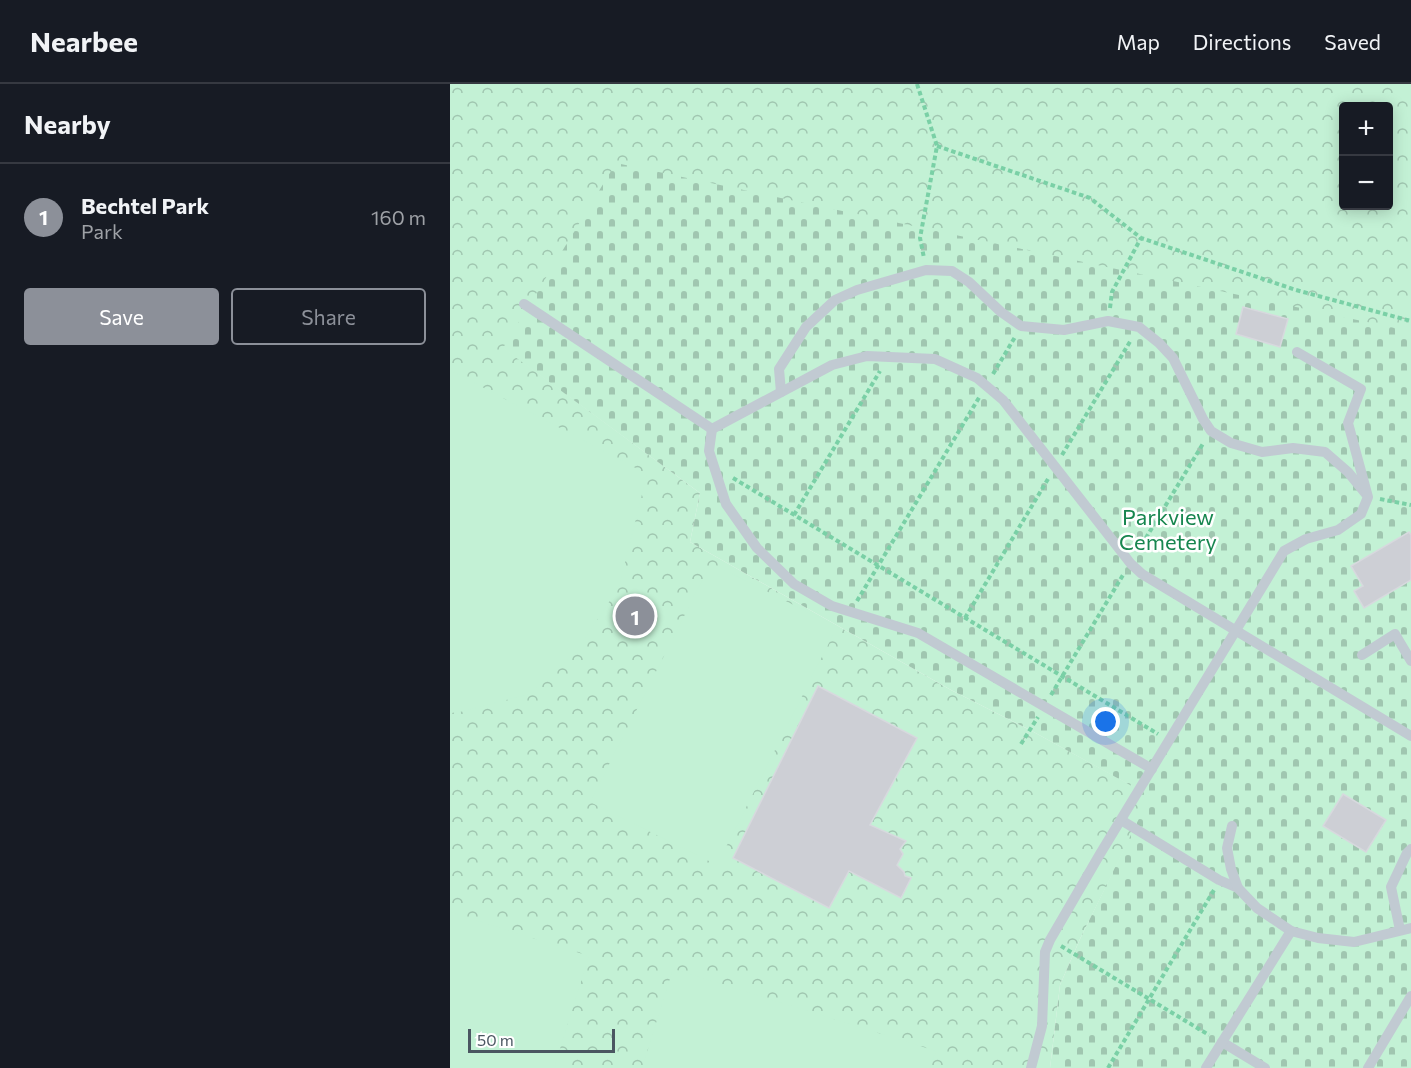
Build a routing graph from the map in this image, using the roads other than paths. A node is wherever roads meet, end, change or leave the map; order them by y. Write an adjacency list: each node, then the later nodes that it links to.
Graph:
1 (524, 304): 4 (lane)
2 (1297, 352): 5 (lane)
3 (781, 392): 4 (lane); 5 (lane); 6 (lane)
4 (712, 429): 10 (lane)
5 (1368, 496): 6 (lane)
6 (1235, 632): 9 (lane); 10 (lane)
7 (1362, 655): 8 (lane)
8 (1411, 661)
9 (1410, 731)
10 (1152, 769): 11 (lane)
11 (1121, 820): 14 (lane); 19 (lane)
12 (1232, 826): 14 (lane)
13 (1411, 849): 15 (lane)
14 (1238, 888): 16 (lane)
15 (1405, 929): 16 (lane)
16 (1291, 931): 18 (lane)
17 (1411, 996): 22 (lane)
18 (1222, 1042): 20 (lane); 21 (lane)
19 (1031, 1068)
20 (1206, 1068)
21 (1265, 1068)
22 (1368, 1068)

